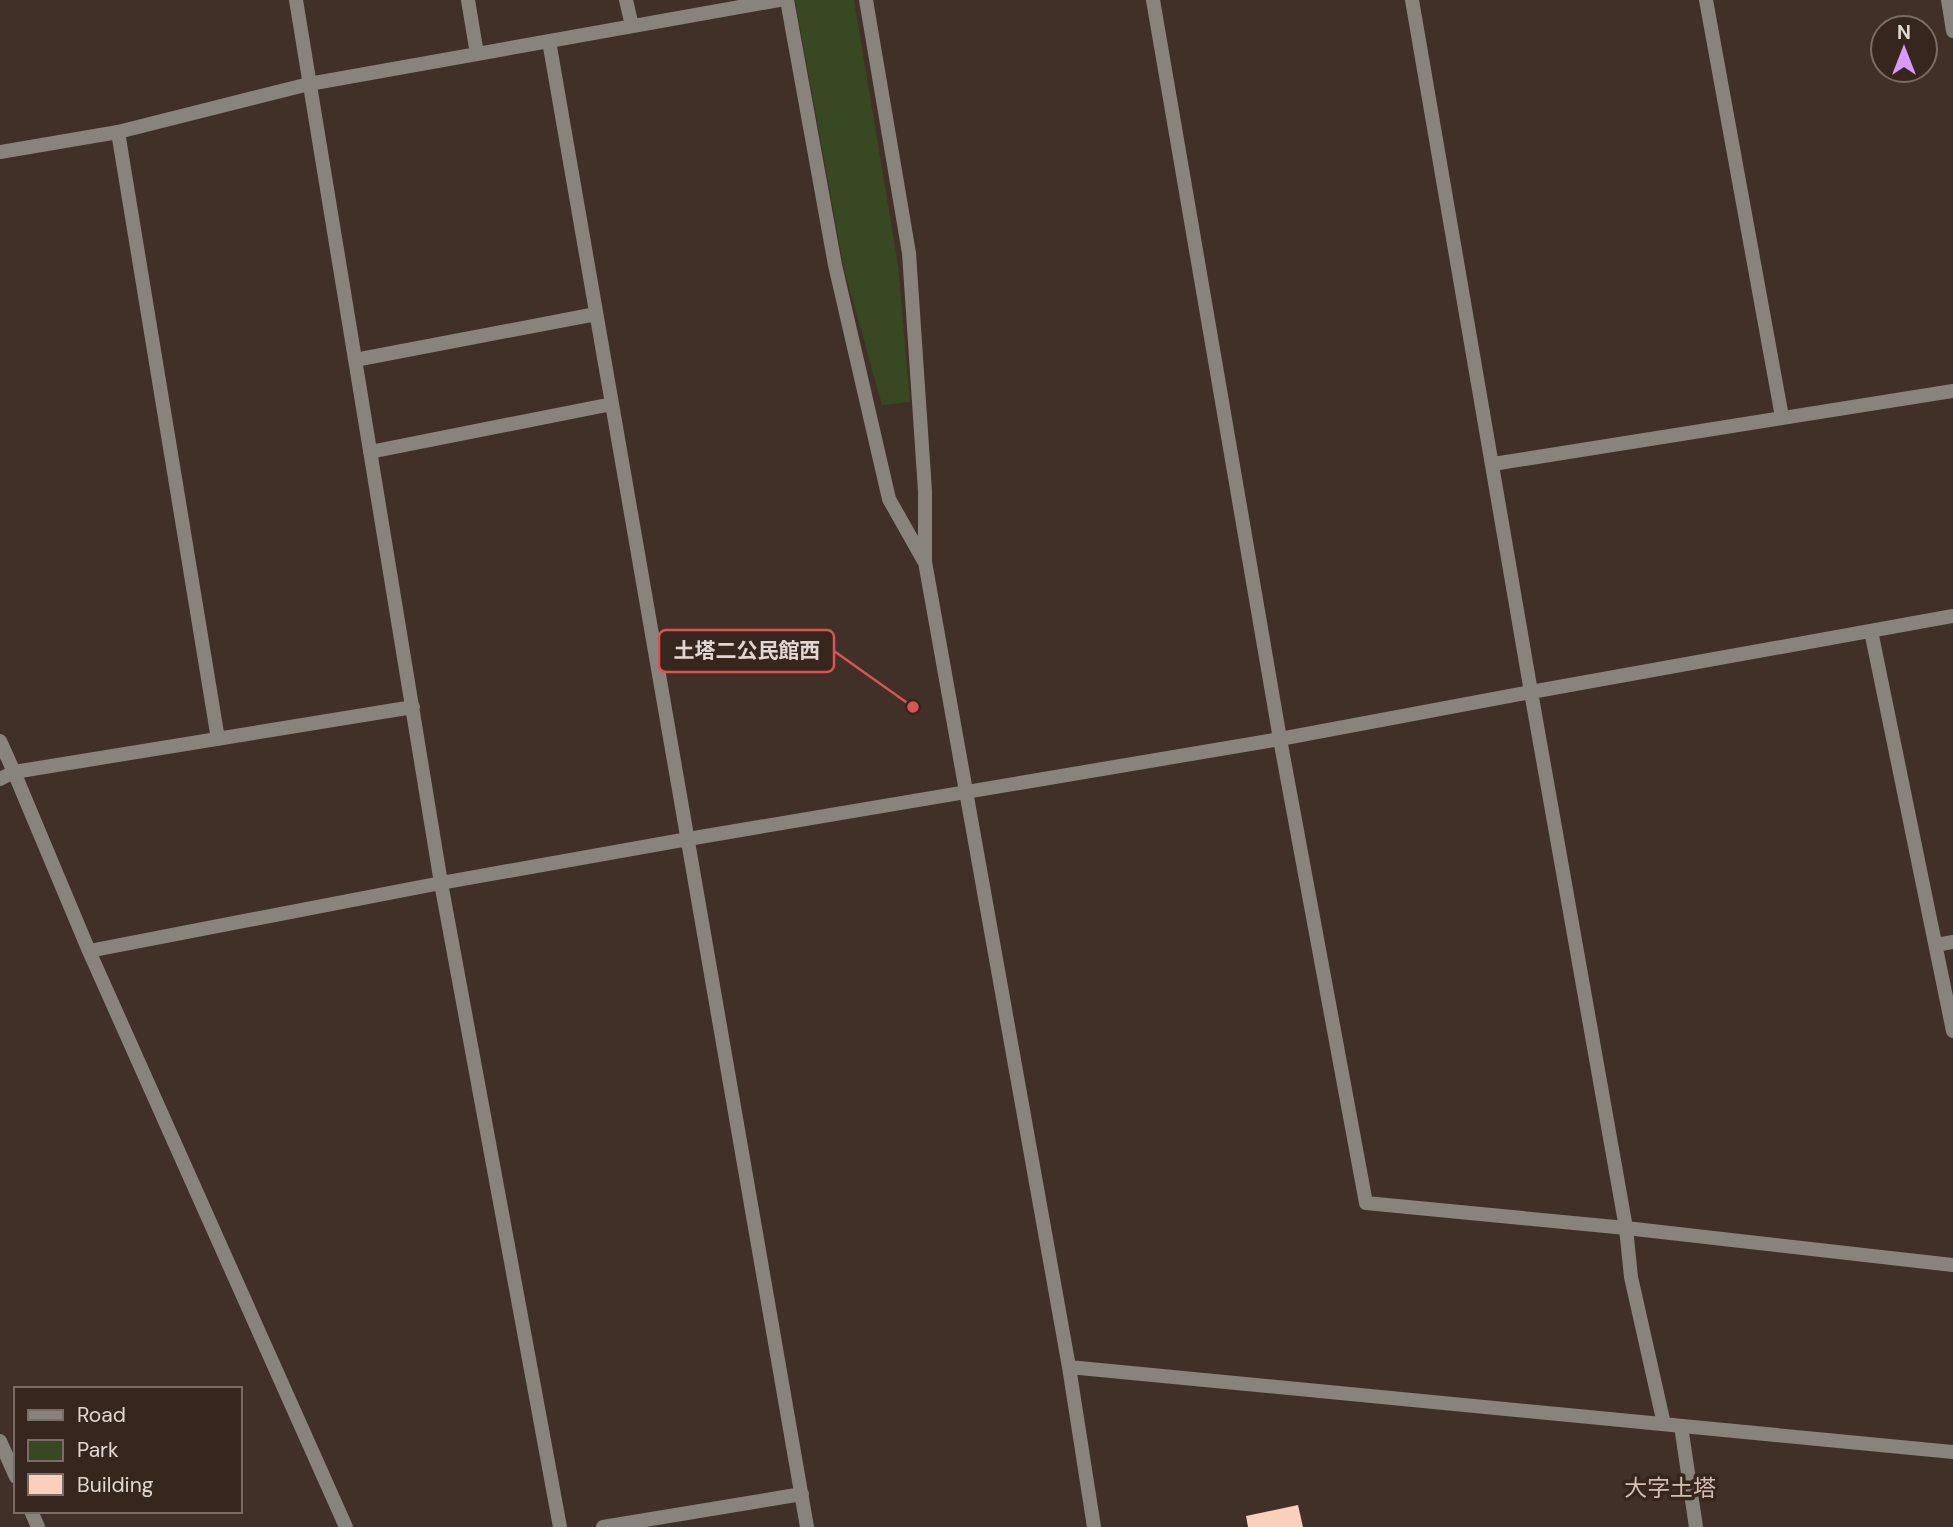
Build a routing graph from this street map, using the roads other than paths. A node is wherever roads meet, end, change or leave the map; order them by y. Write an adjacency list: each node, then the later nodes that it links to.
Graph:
1 (296, 0): 15 (street)
2 (468, 0): 14 (street)
3 (626, 0): 11 (street)
4 (779, 0): 11 (street)
5 (787, 0): 25 (street)
6 (866, 0): 25 (street)
7 (1153, 0): 31 (street)
8 (1412, 0): 24 (street)
9 (1706, 0): 22 (street)
10 (1948, 0): 12 (street)
11 (632, 26): 13 (street)
12 (1953, 31)
13 (549, 41): 14 (street); 18 (street)
14 (477, 54): 15 (street)
15 (309, 83): 16 (street); 19 (street)
16 (118, 132): 17 (street); 30 (street)
17 (0, 152)
18 (596, 314): 19 (street); 21 (street)
19 (355, 360): 23 (street)
20 (1953, 391): 22 (street)
21 (612, 404): 23 (street); 35 (street)
22 (1782, 417): 24 (street)
23 (370, 452): 29 (street)
24 (1493, 464): 28 (street)
25 (925, 562): 34 (street)
26 (1953, 616): 27 (street)
27 (1871, 631): 28 (street); 38 (street)
28 (1531, 692): 31 (street); 41 (street)
29 (413, 707): 30 (street); 36 (street)
30 (218, 739): 33 (street)
31 (1280, 739): 34 (street); 41 (street)
32 (0, 741): 33 (street)
33 (7, 776): 39 (street)
34 (967, 792): 35 (street); 43 (street)
35 (688, 839): 36 (street); 49 (street)
36 (442, 883): 39 (street); 51 (street)
37 (1953, 942): 38 (street)
38 (1936, 945): 40 (street)
39 (89, 951): 50 (street)
40 (1953, 1031)
41 (1626, 1228): 42 (street); 44 (street)
42 (1953, 1265)
43 (1069, 1367): 44 (street); 54 (street)
44 (1664, 1424): 45 (street)
45 (1681, 1426): 47 (street); 55 (street)
46 (0, 1441): 48 (street)
47 (1953, 1452)
48 (14, 1472)
49 (802, 1494): 52 (street); 53 (street)
50 (346, 1527)
51 (560, 1527)
52 (603, 1527)
53 (807, 1527)
54 (1094, 1527)
55 (1696, 1527)

